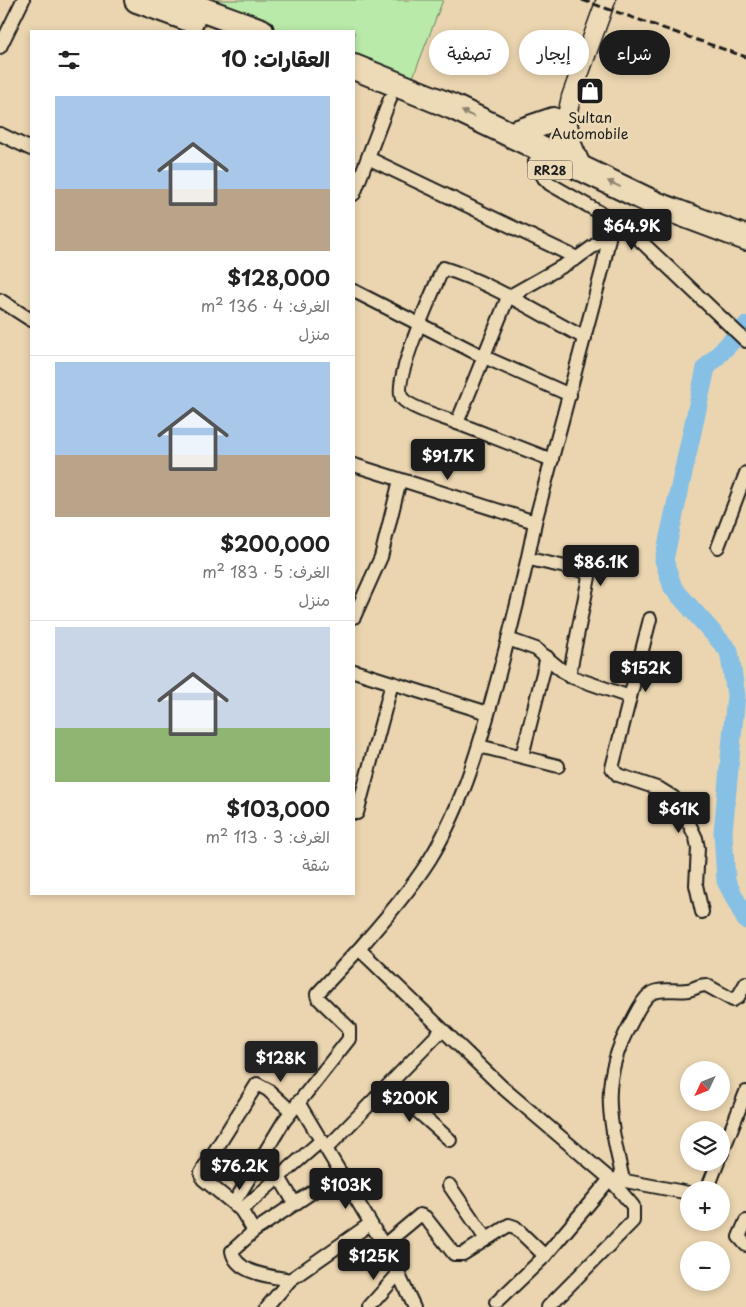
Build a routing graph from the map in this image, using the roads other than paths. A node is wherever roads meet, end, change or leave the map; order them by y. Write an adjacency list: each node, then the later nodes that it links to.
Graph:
1 (24, 0): 7 (street)
2 (137, 0): 5 (highway)
3 (176, 0): 6 (highway)
4 (606, 0): 11 (street)
5 (219, 30)
6 (258, 30)
7 (0, 47)
8 (355, 66): 13 (highway, RR28, one-way to 8)
9 (355, 84): 10 (highway, RR28)
10 (390, 99): 15 (street); 16 (highway, RR28)
11 (559, 122): 13 (highway); 16 (street); 17 (highway)
12 (0, 134): 14 (street)
13 (512, 134): 16 (highway, RR28)
14 (30, 149)
15 (368, 158): 18 (street); 23 (street)
16 (544, 161): 17 (highway, RR28); 19 (street); 22 (highway, RR28)
17 (579, 168): 21 (highway, RR28, one-way to 17)
18 (355, 191)
19 (613, 219): 20 (street); 30 (street)
20 (609, 235): 23 (street); 29 (street)
21 (746, 238)
22 (746, 253)
23 (577, 258): 25 (street)
24 (355, 292): 28 (street)
25 (508, 297): 28 (street); 29 (street); 31 (street)
26 (0, 300): 27 (street)
27 (30, 319)
28 (419, 325): 31 (street); 33 (street)
29 (585, 338): 32 (street)
30 (746, 341)
31 (482, 356): 32 (street); 33 (street)
32 (570, 395): 34 (street)
33 (457, 423): 34 (street)
34 (552, 460): 38 (street)
35 (355, 465): 37 (street)
36 (746, 473): 39 (street)
37 (400, 480): 38 (street); 41 (street)
38 (535, 522): 40 (street)
39 (718, 547)
40 (529, 559): 43 (street); 46 (street)
41 (355, 615)
42 (650, 619): 48 (street)
43 (508, 639): 44 (street); 49 (street)
44 (547, 657): 46 (street); 51 (street)
45 (355, 671): 47 (street)
46 (569, 676): 48 (street)
47 (392, 683): 49 (street); 53 (street)
48 (630, 697): 54 (street)
49 (488, 714): 50 (street)
50 (479, 746): 51 (street); 55 (street)
51 (522, 756): 52 (street)
52 (558, 766)
53 (357, 813)
54 (702, 912)
55 (359, 949): 57 (street); 60 (street)
56 (746, 982): 66 (street)
57 (442, 1030): 58 (street); 66 (street)
58 (389, 1086): 62 (street); 63 (street)
59 (746, 1092): 61 (street)
60 (294, 1107): 63 (street); 70 (street); 70 (street)
61 (730, 1132)
62 (450, 1140)
63 (324, 1144): 64 (street); 65 (street)
64 (341, 1173): 69 (street); 72 (street)
65 (279, 1177): 69 (street); 70 (street)
66 (616, 1180): 68 (street); 77 (street); 84 (street)
67 (449, 1185): 74 (street)
68 (680, 1191)
69 (295, 1204): 73 (street)
70 (238, 1207): 73 (street)
71 (746, 1221): 76 (street)
72 (370, 1224): 75 (street); 79 (street)
73 (254, 1231): 79 (street)
74 (486, 1239): 75 (street); 77 (street)
75 (384, 1245): 78 (street)
76 (746, 1245)
77 (545, 1256): 80 (street)
78 (399, 1273): 82 (street); 83 (street)
79 (290, 1280): 81 (street)
80 (496, 1303)
81 (267, 1307)
82 (369, 1307)
83 (414, 1307)
84 (548, 1307)

